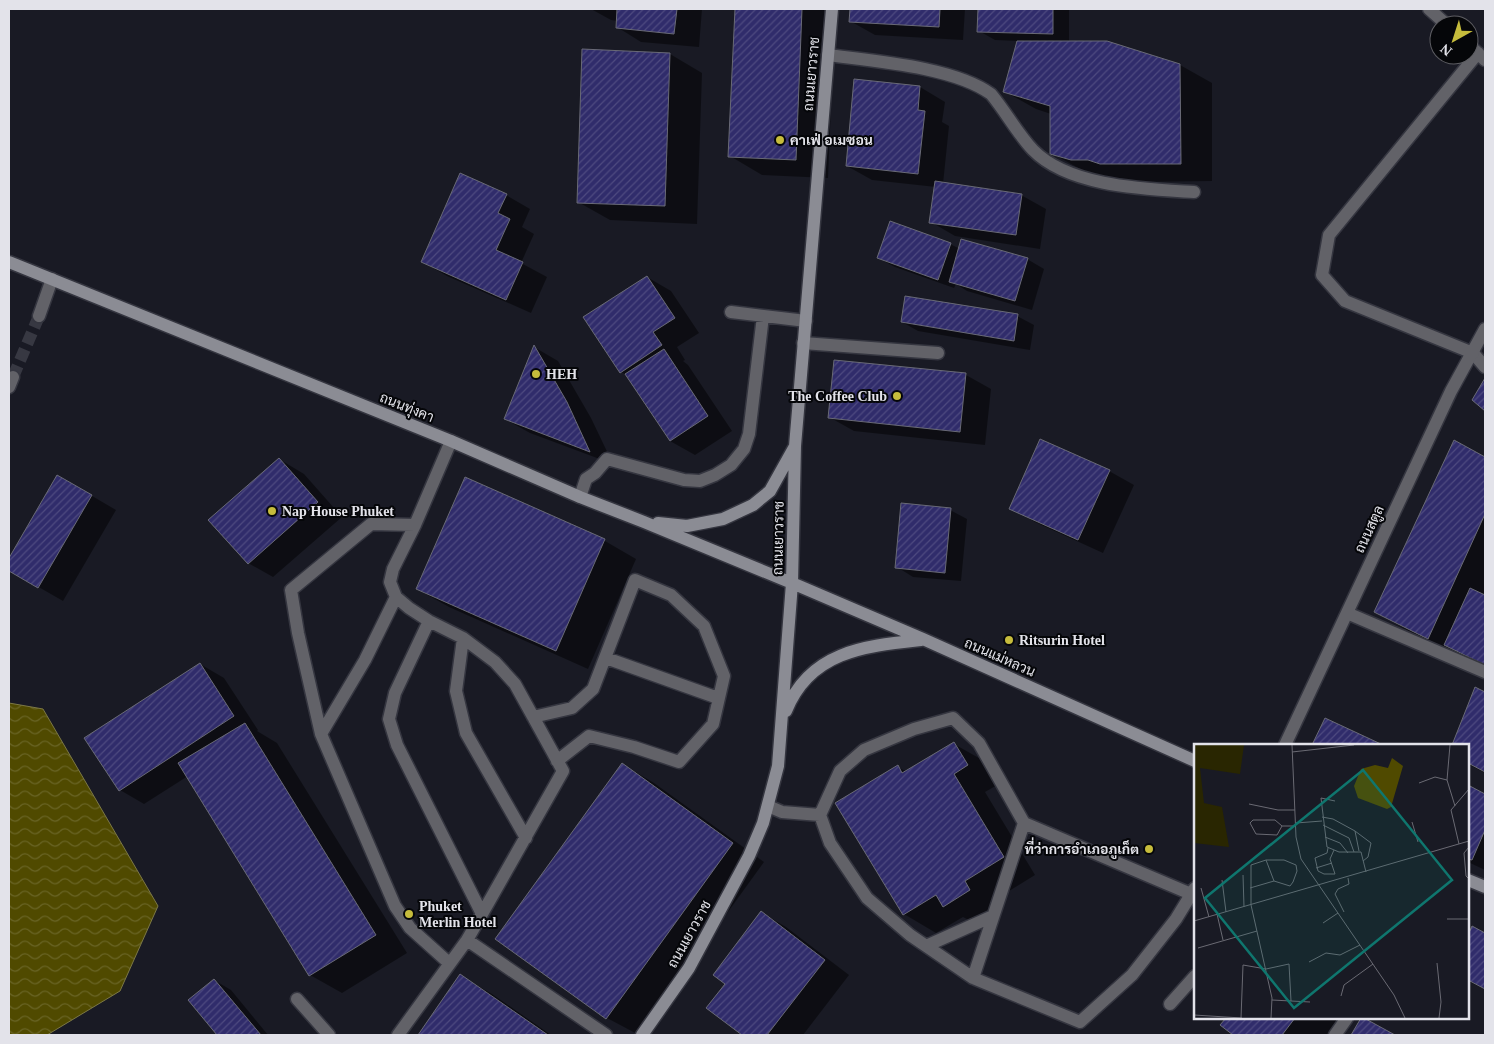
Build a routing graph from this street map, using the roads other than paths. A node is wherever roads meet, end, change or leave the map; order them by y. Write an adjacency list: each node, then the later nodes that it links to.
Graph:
1 (832, 9): 2 (main road, ถนนเยาวราช)
2 (828, 55): 4 (street); 10 (main road, ถนนเยาวราช)
3 (1466, 65): 14 (street)
4 (1194, 192)
5 (9, 262): 6 (main road, ถนนทุ่งคา)
6 (52, 279): 8 (street); 16 (main road, ถนนทุ่งคา)
7 (731, 312): 9 (street)
8 (39, 316)
9 (763, 316): 10 (street); 18 (street)
10 (806, 320): 12 (main road, ถนนเยาวราช)
11 (1485, 329): 14 (street, ถนนสตูล)
12 (803, 343): 13 (street); 17 (main road, ถนนเยาวราช)
13 (938, 353)
14 (1472, 353): 15 (street); 23 (street, ถนนสตูล)
15 (1485, 367)
16 (451, 442): 18 (main road, ถนนทุ่งคา); 20 (street)
17 (795, 446): 19 (main road); 21 (main road, ถนนเยาวราช)
18 (580, 497): 19 (main road, ถนนทุ่งคา)
19 (644, 522): 21 (main road, ถนนทุ่งคา)
20 (415, 525): 22 (street); 32 (street)
21 (792, 583): 26 (main road, ถนนแม่หลวน); 31 (main road, ถนนเยาวราช)
22 (396, 597): 24 (street); 32 (street)
23 (1347, 613): 28 (street); 33 (street, ถนนสตูล)
24 (428, 621): 25 (street); 43 (street)
25 (463, 638): 30 (street); 39 (street)
26 (923, 639): 31 (main road); 35 (main road, ถนนแม่หลวน)
27 (606, 658): 29 (street); 29 (street); 30 (street)
28 (1485, 672)
29 (718, 698): 34 (street)
30 (533, 717): 34 (street)
31 (782, 721): 36 (main road, ถนนเยาวราช)
32 (321, 734): 47 (street)
33 (1285, 744)
34 (557, 761): 39 (street)
35 (1194, 761)
36 (768, 806): 37 (street); 56 (main road, ถนนเยาวราช)
37 (820, 815): 38 (street); 46 (street)
38 (1024, 823): 42 (street); 44 (street)
39 (526, 838): 43 (street)
40 (1469, 880): 41 (main road)
41 (1485, 888)
42 (1193, 891): 49 (street)
43 (482, 914): 45 (street)
44 (993, 916): 46 (street); 49 (street)
45 (467, 940): 47 (street); 55 (street)
46 (926, 946): 49 (street)
47 (449, 963): 54 (street)
48 (1194, 977): 51 (street)
49 (973, 978)
50 (297, 999): 53 (street)
51 (1170, 1004)
52 (1346, 1019): 57 (street)
53 (329, 1035)
54 (398, 1035)
55 (606, 1035)
56 (642, 1035)
57 (1335, 1035)

